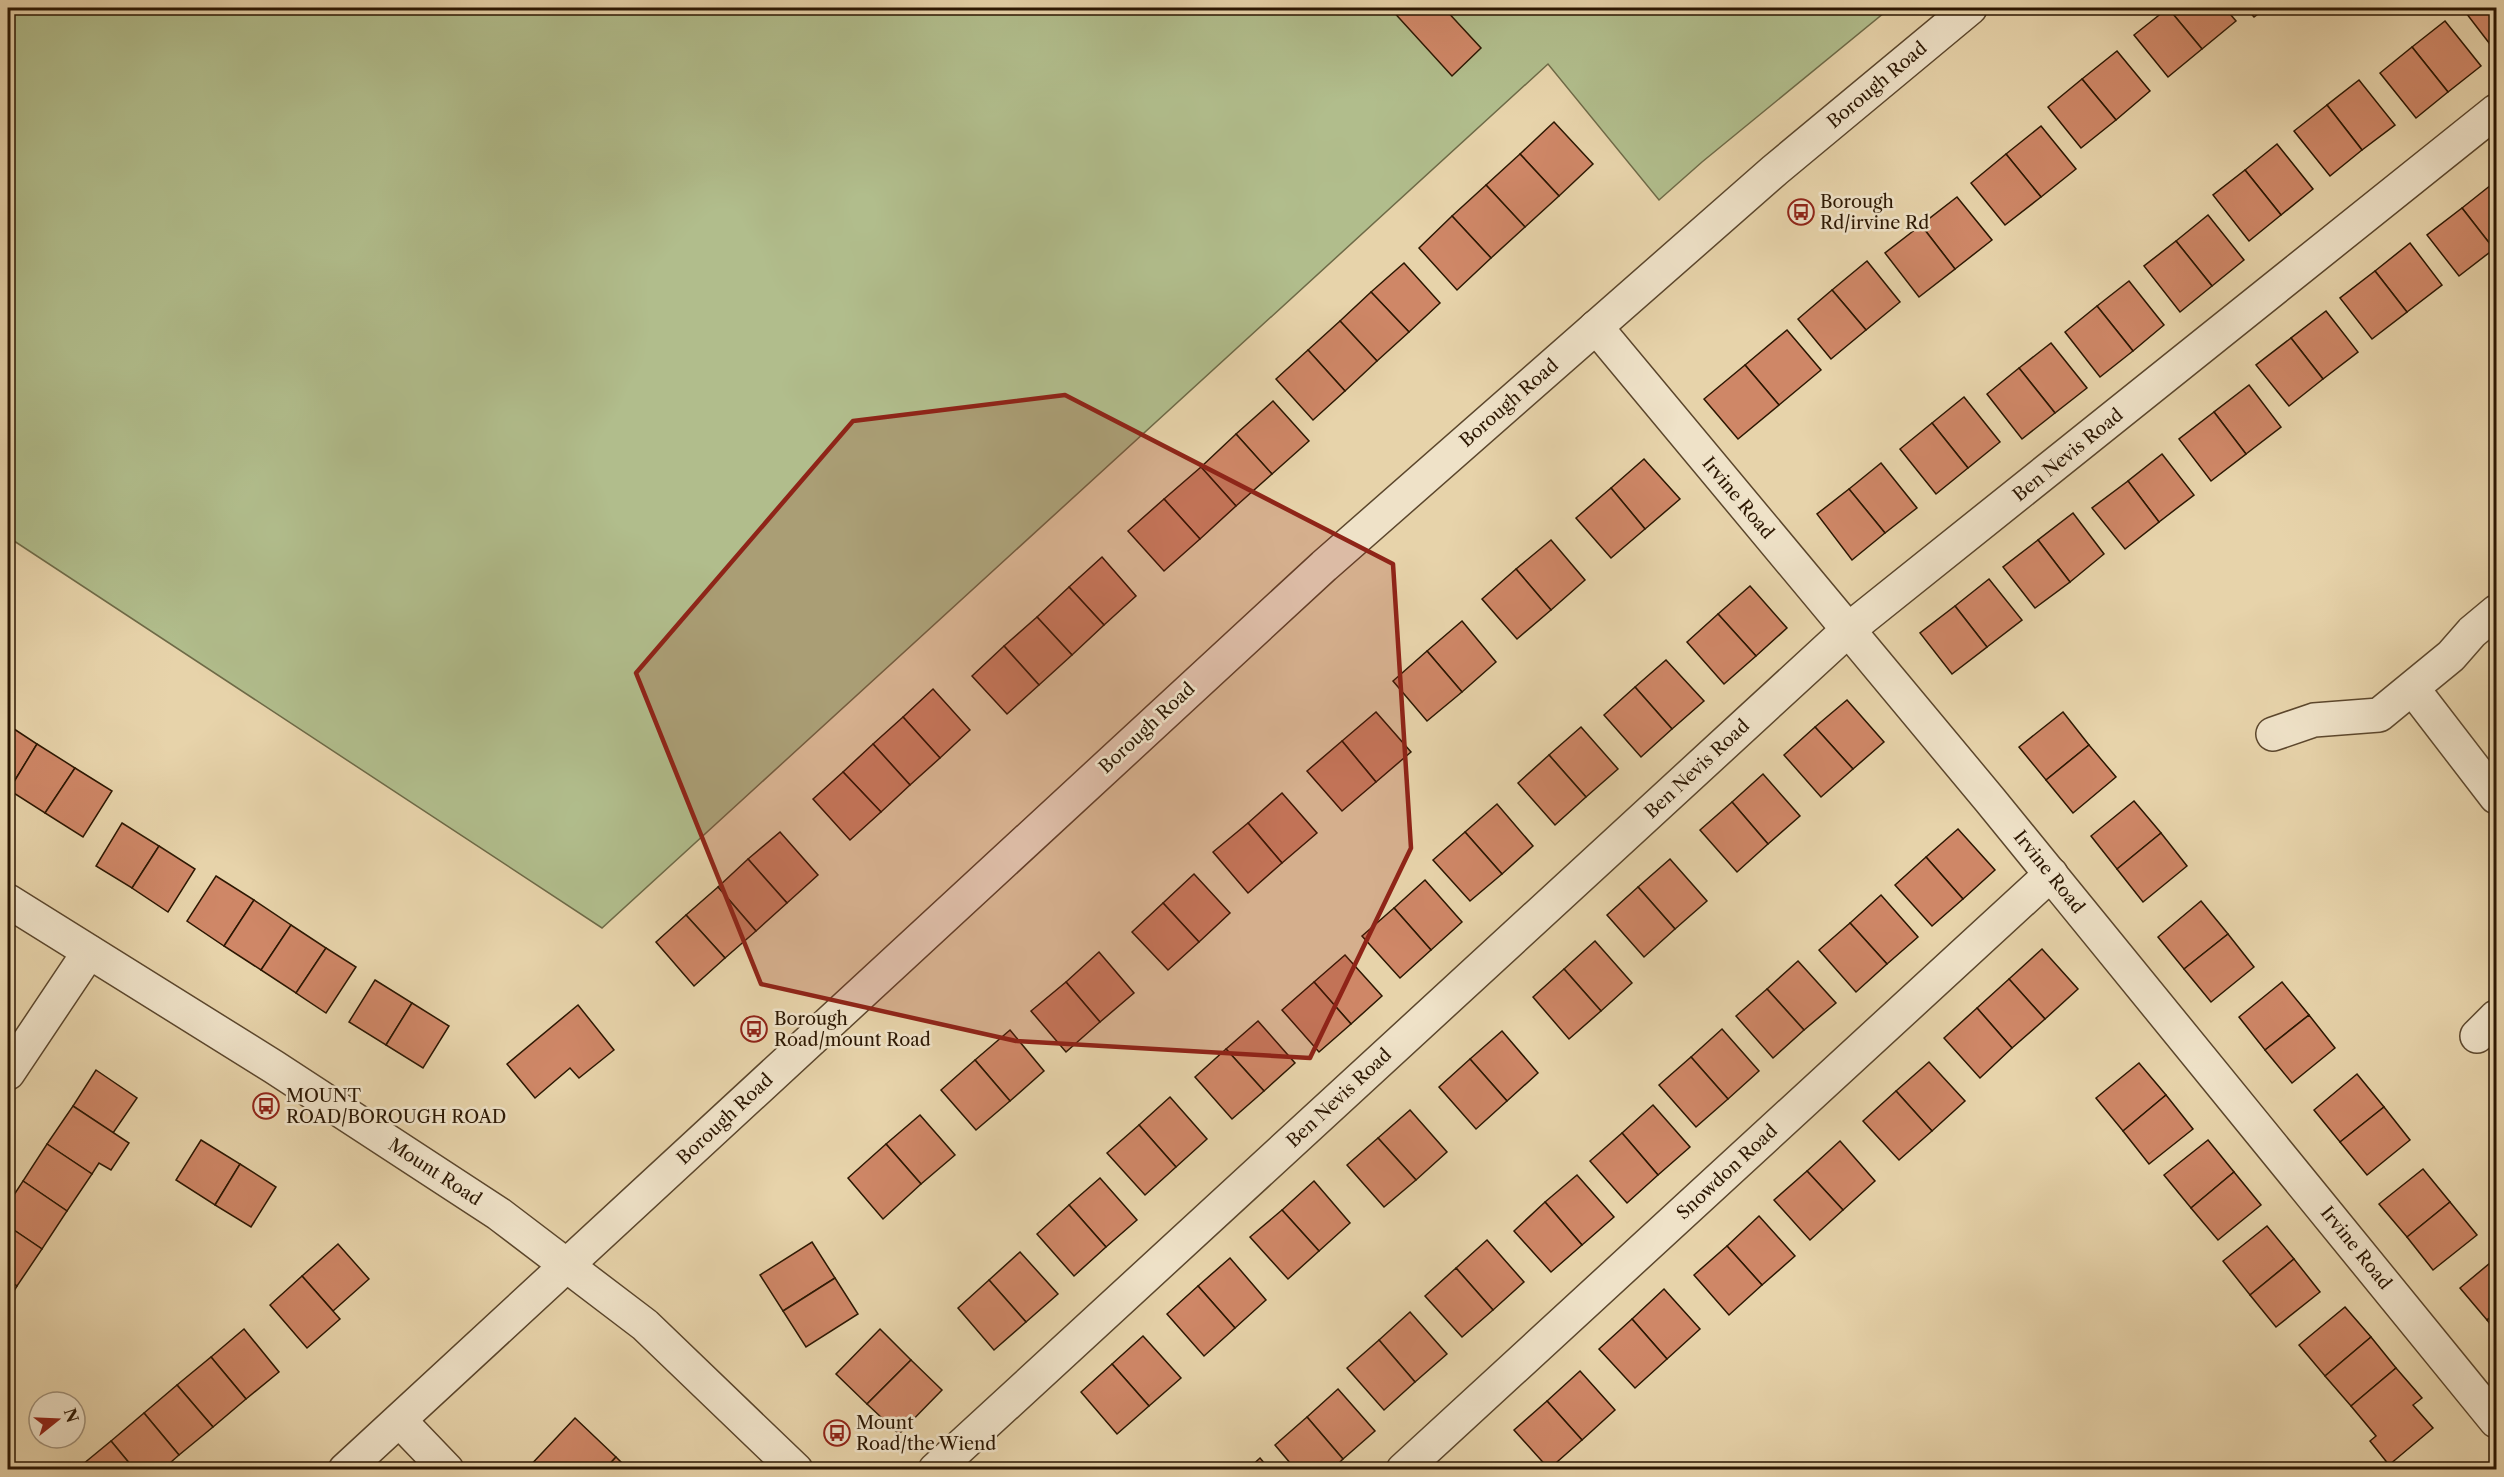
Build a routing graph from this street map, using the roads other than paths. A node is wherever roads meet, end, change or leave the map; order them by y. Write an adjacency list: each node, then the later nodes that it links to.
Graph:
1 (1970, 8): 3 (street, Borough Road)
2 (2496, 111): 5 (street, Ben Nevis Road)
3 (1596, 327): 5 (street, Irvine Road); 13 (street, Borough Road)
4 (2496, 612): 6 (street)
5 (1848, 630): 9 (street, Irvine Road); 20 (street, Ben Nevis Road)
6 (2413, 689): 7 (street); 8 (street)
7 (2273, 734)
8 (2496, 797)
9 (2051, 874): 14 (street, Irvine Road); 21 (street, Snowdon Road)
10 (8, 901): 11 (street, Mount Road)
11 (89, 952): 12 (street); 13 (street, Mount Road)
12 (8, 1073)
13 (568, 1265): 15 (street, Borough Road); 19 (street, Mount Road)
14 (2496, 1421)
15 (392, 1428): 16 (street, Borough Road); 17 (street); 18 (street)
16 (345, 1470)
17 (420, 1470)
18 (447, 1470)
19 (796, 1470)
20 (935, 1470)
21 (1403, 1470)

